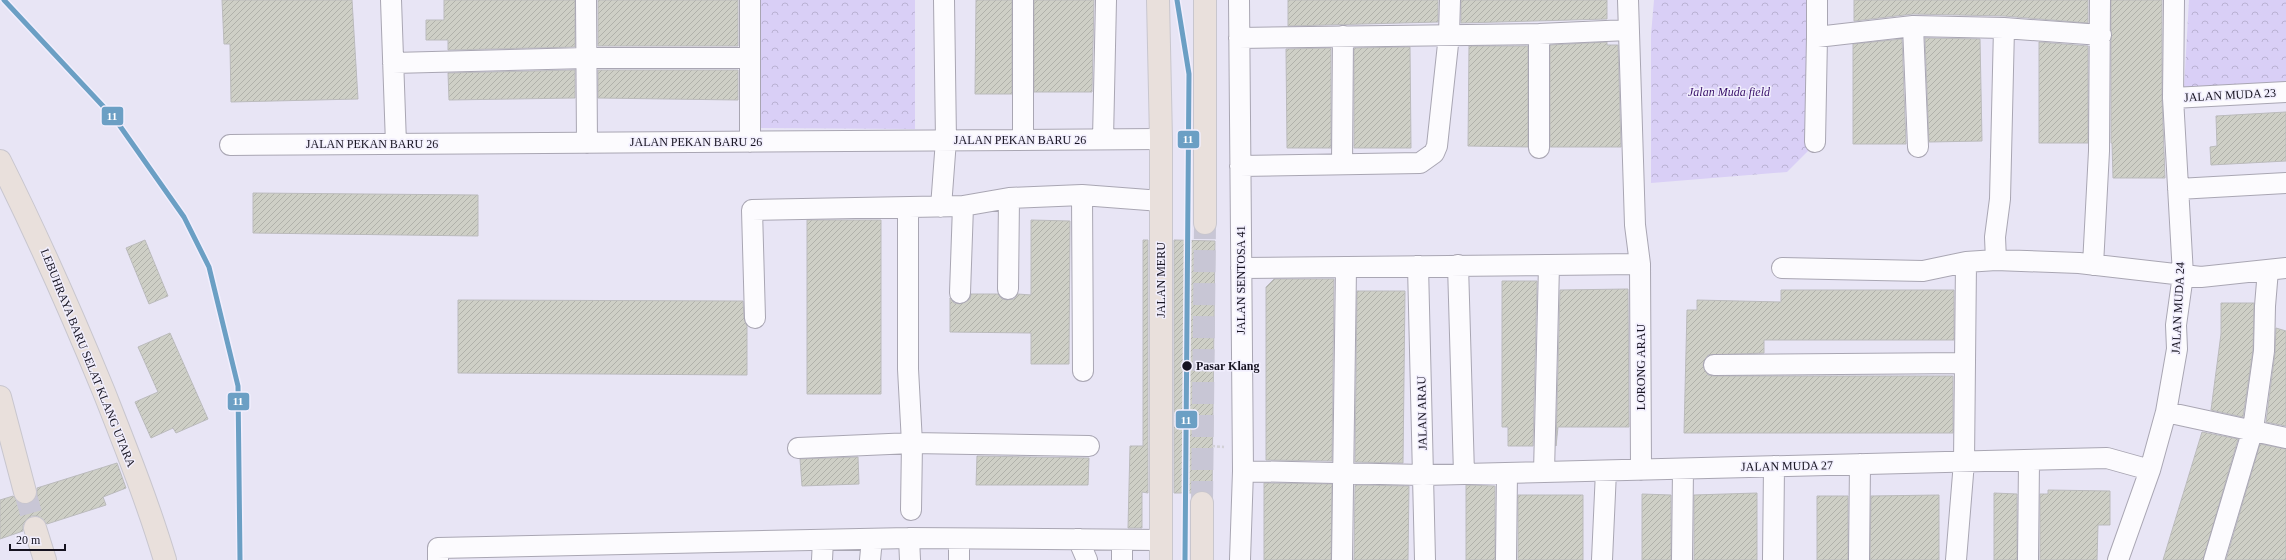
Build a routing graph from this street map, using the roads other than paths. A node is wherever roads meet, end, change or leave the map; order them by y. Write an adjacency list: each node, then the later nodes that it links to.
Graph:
1 (391, 0): 26 (street)
2 (586, 0): 24 (street)
3 (750, 0): 25 (street)
4 (944, 0): 31 (street)
5 (1023, 0): 32 (street)
6 (1106, 0): 29 (street)
7 (1158, 0): 30 (highway, JALAN MERU)
8 (1205, 0): 51 (highway)
9 (1239, 0): 23 (street, JALAN SENTOSA 41)
10 (1450, 0): 19 (street)
11 (1628, 0): 17 (street, LORONG ARAU)
12 (1817, 0): 22 (street)
13 (2100, 0): 20 (street)
14 (2174, 0): 28 (street, JALAN MUDA 24)
15 (1913, 26): 16 (street); 22 (street); 38 (street)
16 (2004, 28): 20 (street); 52 (street)
17 (1628, 30): 18 (street); 54 (street, LORONG ARAU)
18 (1539, 34): 19 (street); 39 (street)
19 (1449, 35): 21 (street); 41 (street)
20 (2101, 35): 57 (street)
21 (1343, 36): 23 (street); 41 (street)
22 (1817, 37): 34 (street)
23 (1239, 38): 42 (street, JALAN SENTOSA 41)
24 (586, 58): 25 (street); 26 (street); 35 (street)
25 (749, 58): 33 (street)
26 (393, 63): 36 (street)
27 (2286, 92): 28 (street, JALAN MUDA 23)
28 (2173, 98): 44 (street, JALAN MUDA 24)
29 (1103, 139): 30 (street, JALAN PEKAN BARU 26); 32 (street, JALAN PEKAN BARU 26)
30 (1161, 139): 47 (highway, JALAN MERU)
31 (946, 140): 32 (street, JALAN PEKAN BARU 26); 33 (street, JALAN PEKAN BARU 26); 49 (street)
32 (1023, 140)
33 (750, 142): 35 (street, JALAN PEKAN BARU 26)
34 (1815, 142)
35 (587, 143): 36 (street, JALAN PEKAN BARU 26)
36 (396, 144): 37 (street, JALAN PEKAN BARU 26)
37 (230, 145)
38 (1918, 147)
39 (1539, 148)
40 (0, 161): 104 (highway, LEBUHRAYA BARU SELAT KLANG UTARA)
41 (1342, 164): 42 (street)
42 (1240, 166): 59 (street, JALAN SENTOSA 41)
43 (2286, 183): 44 (street)
44 (2178, 189): 63 (street, JALAN MUDA 24)
45 (1082, 196): 46 (street); 47 (street); 69 (street)
46 (1009, 198): 48 (street); 64 (street)
47 (1162, 201): 101 (highway, JALAN MERU)
48 (963, 206): 49 (street); 65 (street)
49 (941, 207): 50 (street)
50 (908, 208): 66 (street); 74 (street)
51 (1205, 223)
52 (1996, 260): 53 (street); 57 (street)
53 (1966, 262): 61 (street); 67 (street)
54 (1640, 264): 56 (street); 82 (street, LORONG ARAU)
55 (1458, 265): 56 (street); 58 (street); 89 (street)
56 (1549, 265): 86 (street)
57 (2093, 265): 63 (street)
58 (1418, 266): 60 (street); 90 (street, JALAN ARAU)
59 (1241, 268): 60 (street); 84 (street, JALAN SENTOSA 41)
60 (1346, 268): 87 (street)
61 (1782, 268)
62 (2277, 269): 63 (street); 72 (street)
63 (2183, 275): 71 (street, JALAN MUDA 24)
64 (1008, 289)
65 (960, 293)
66 (755, 318)
67 (1965, 363): 68 (street); 78 (street)
68 (1714, 366)
69 (1083, 371)
70 (0, 397): 91 (highway)
71 (2166, 412): 72 (street); 83 (street, JALAN MUDA 24)
72 (2253, 429): 73 (street); 124 (street)
73 (2286, 438)
74 (912, 443): 75 (street); 76 (street); 93 (street)
75 (1089, 446)
76 (798, 448)
77 (2029, 460): 78 (street, JALAN MUDA 27); 83 (street, JALAN MUDA 27); 122 (street)
78 (1964, 462): 79 (street, JALAN MUDA 27); 121 (street)
79 (1860, 464): 80 (street, JALAN MUDA 27); 120 (street)
80 (1774, 466): 81 (street, JALAN MUDA 27); 119 (street)
81 (1683, 469): 82 (street, JALAN MUDA 27); 118 (street)
82 (1641, 470): 85 (street, JALAN MUDA 27)
83 (2150, 470): 123 (street, JALAN MUDA 24)
84 (1243, 471): 87 (street, JALAN MUDA 27); 113 (street, JALAN SENTOSA 41)
85 (1606, 471): 86 (street, JALAN MUDA 27); 117 (street)
86 (1544, 472): 88 (street, JALAN MUDA 27)
87 (1343, 473): 90 (street, JALAN MUDA 27); 114 (street)
88 (1507, 473): 89 (street, JALAN MUDA 27); 116 (street)
89 (1464, 474): 90 (street, JALAN MUDA 27)
90 (1423, 475): 115 (street, JALAN ARAU)
91 (25, 492)
92 (1202, 503): 112 (highway)
93 (911, 510)
94 (35, 528): 103 (highway)
95 (909, 538): 96 (street); 97 (street); 108 (street)
96 (872, 539): 99 (street); 107 (street)
97 (959, 539): 98 (street); 109 (street)
98 (1078, 539): 100 (street); 110 (street)
99 (823, 540): 102 (street); 106 (street)
100 (1122, 540): 101 (street); 111 (street)
101 (1161, 550)
102 (714, 551): 105 (street)
103 (45, 560)
104 (165, 560)
105 (438, 560)
106 (822, 560)
107 (870, 560)
108 (910, 560)
109 (959, 560)
110 (1086, 560)
111 (1122, 560)
112 (1202, 560)
113 (1240, 560)
114 (1342, 560)
115 (1425, 560)
116 (1506, 560)
117 (1602, 560)
118 (1682, 560)
119 (1773, 560)
120 (1859, 560)
121 (1956, 560)
122 (2028, 560)
123 (2118, 560)
124 (2214, 560)

